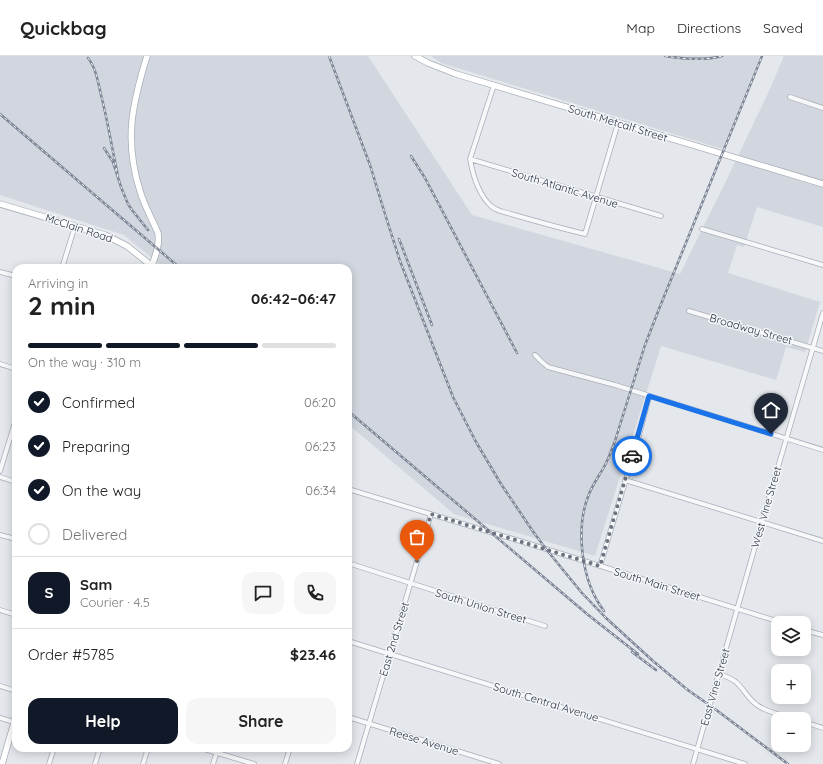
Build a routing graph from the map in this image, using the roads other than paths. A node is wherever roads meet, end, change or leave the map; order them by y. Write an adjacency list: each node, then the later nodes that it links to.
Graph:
1 (147, 56): 16 (street)
2 (415, 56): 3 (street, South Metcalf Street)
3 (494, 85): 6 (street, South Metcalf Street); 7 (street)
4 (790, 97): 5 (street)
5 (823, 108)
6 (618, 122): 8 (street, South Metcalf Street); 9 (street)
7 (470, 159): 9 (street, South Atlantic Avenue); 9 (street)
8 (823, 184)
9 (596, 197): 11 (street, South Atlantic Avenue)
10 (0, 204): 12 (street, McClain Road)
11 (661, 216)
12 (75, 226): 14 (street); 15 (street, McClain Road)
13 (702, 229): 17 (street)
14 (63, 264)
15 (149, 264)
16 (153, 264)
17 (823, 265)
18 (0, 272): 19 (street)
19 (12, 275)
20 (689, 311): 22 (street, Broadway Street)
21 (823, 313): 22 (street, West Vine Street)
22 (813, 348): 23 (street, Broadway Street); 29 (street, West Vine Street)
23 (823, 351)
24 (535, 355): 27 (street)
25 (0, 364): 26 (street)
26 (12, 368)
27 (649, 396): 29 (street); 33 (street)
28 (12, 432): 31 (street)
29 (786, 439): 30 (street); 37 (street, West Vine Street)
30 (823, 450)
31 (0, 471)
32 (0, 477): 34 (street)
33 (625, 480): 37 (street); 42 (street)
34 (12, 481)
35 (352, 490): 36 (street, South Main Street)
36 (431, 514): 42 (street, South Main Street); 43 (street, East 2nd Street)
37 (762, 522): 40 (street); 44 (street, West Vine Street)
38 (0, 535): 39 (street)
39 (12, 538)
40 (823, 541)
41 (352, 564): 43 (street, South Union Street)
42 (600, 566): 44 (street, South Main Street)
43 (411, 584): 48 (street, South Union Street); 52 (street, East 2nd Street)
44 (738, 609): 47 (street, South Main Street); 53 (street, East Vine Street)
45 (0, 610): 46 (street)
46 (12, 614)
47 (771, 619)
48 (545, 626)
49 (811, 632): 50 (street)
50 (823, 635)
51 (352, 642): 52 (street, South Central Avenue)
52 (390, 654): 60 (street, East 2nd Street); 64 (street, South Central Avenue)
53 (719, 674): 56 (street); 64 (street, East Vine Street)
54 (0, 686): 55 (street)
55 (12, 690)
56 (773, 712)
57 (0, 718): 59 (street)
58 (352, 718): 60 (street, Reese Avenue)
59 (12, 721)
60 (369, 724): 78 (street, East 2nd Street); 79 (street, Reese Avenue)
61 (811, 724): 62 (street)
62 (823, 728)
63 (12, 729): 71 (street)
64 (697, 749): 80 (street, East Vine Street); 81 (street, South Central Avenue)
65 (53, 752): 72 (street)
66 (99, 752): 73 (street)
67 (147, 752): 74 (street)
68 (217, 752): 75 (street)
69 (223, 752): 76 (street)
70 (289, 752): 77 (street)
71 (2, 764)
72 (49, 764)
73 (95, 764)
74 (143, 764)
75 (213, 764)
76 (254, 764)
77 (285, 764)
78 (357, 764)
79 (499, 764)
80 (693, 764)
81 (744, 764)

